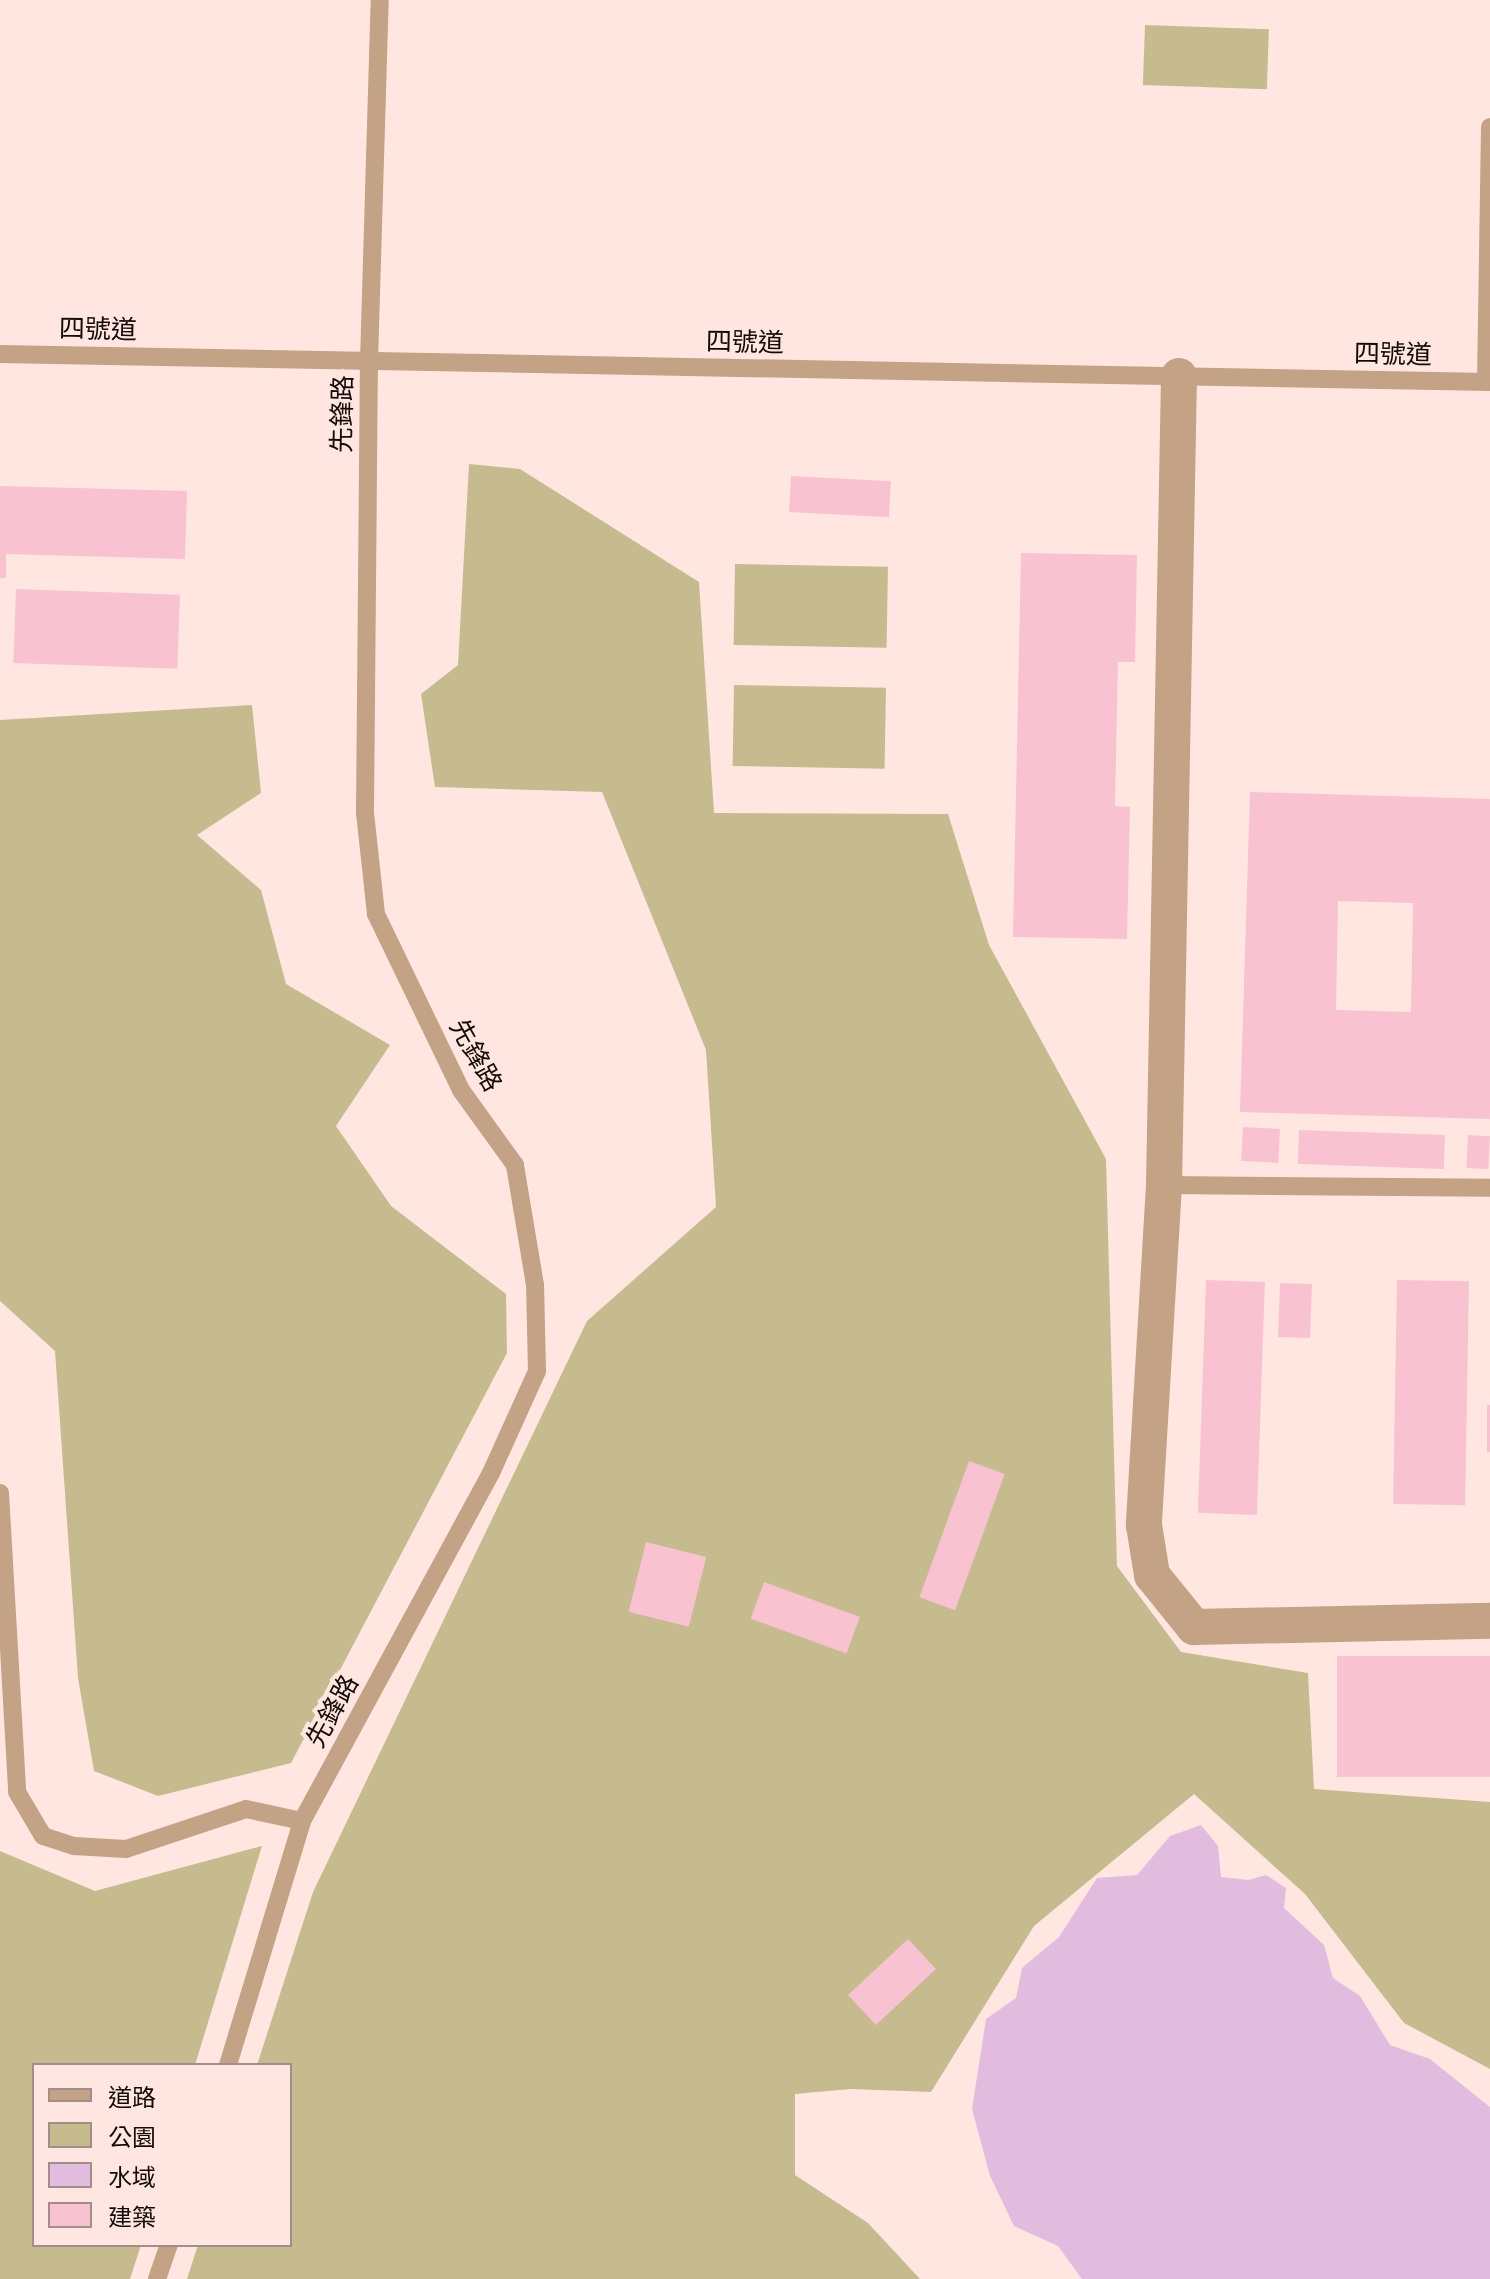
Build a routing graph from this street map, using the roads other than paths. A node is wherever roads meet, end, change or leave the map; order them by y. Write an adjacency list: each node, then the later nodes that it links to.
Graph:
1 (380, 0): 4 (lane, 先鋒路)
2 (1490, 127): 6 (lane)
3 (0, 354): 4 (lane, 四號道)
4 (369, 361): 5 (lane, 四號道); 11 (lane, 先鋒路)
5 (1179, 376): 6 (lane, 四號道); 7 (street)
6 (1488, 382)
7 (1164, 1185): 8 (lane); 10 (street)
8 (1490, 1188)
9 (0, 1493): 11 (lane)
10 (1490, 1621)
11 (302, 1821): 12 (lane, 先鋒路)
12 (229, 2063)
13 (168, 2247): 14 (lane)
14 (157, 2279)

